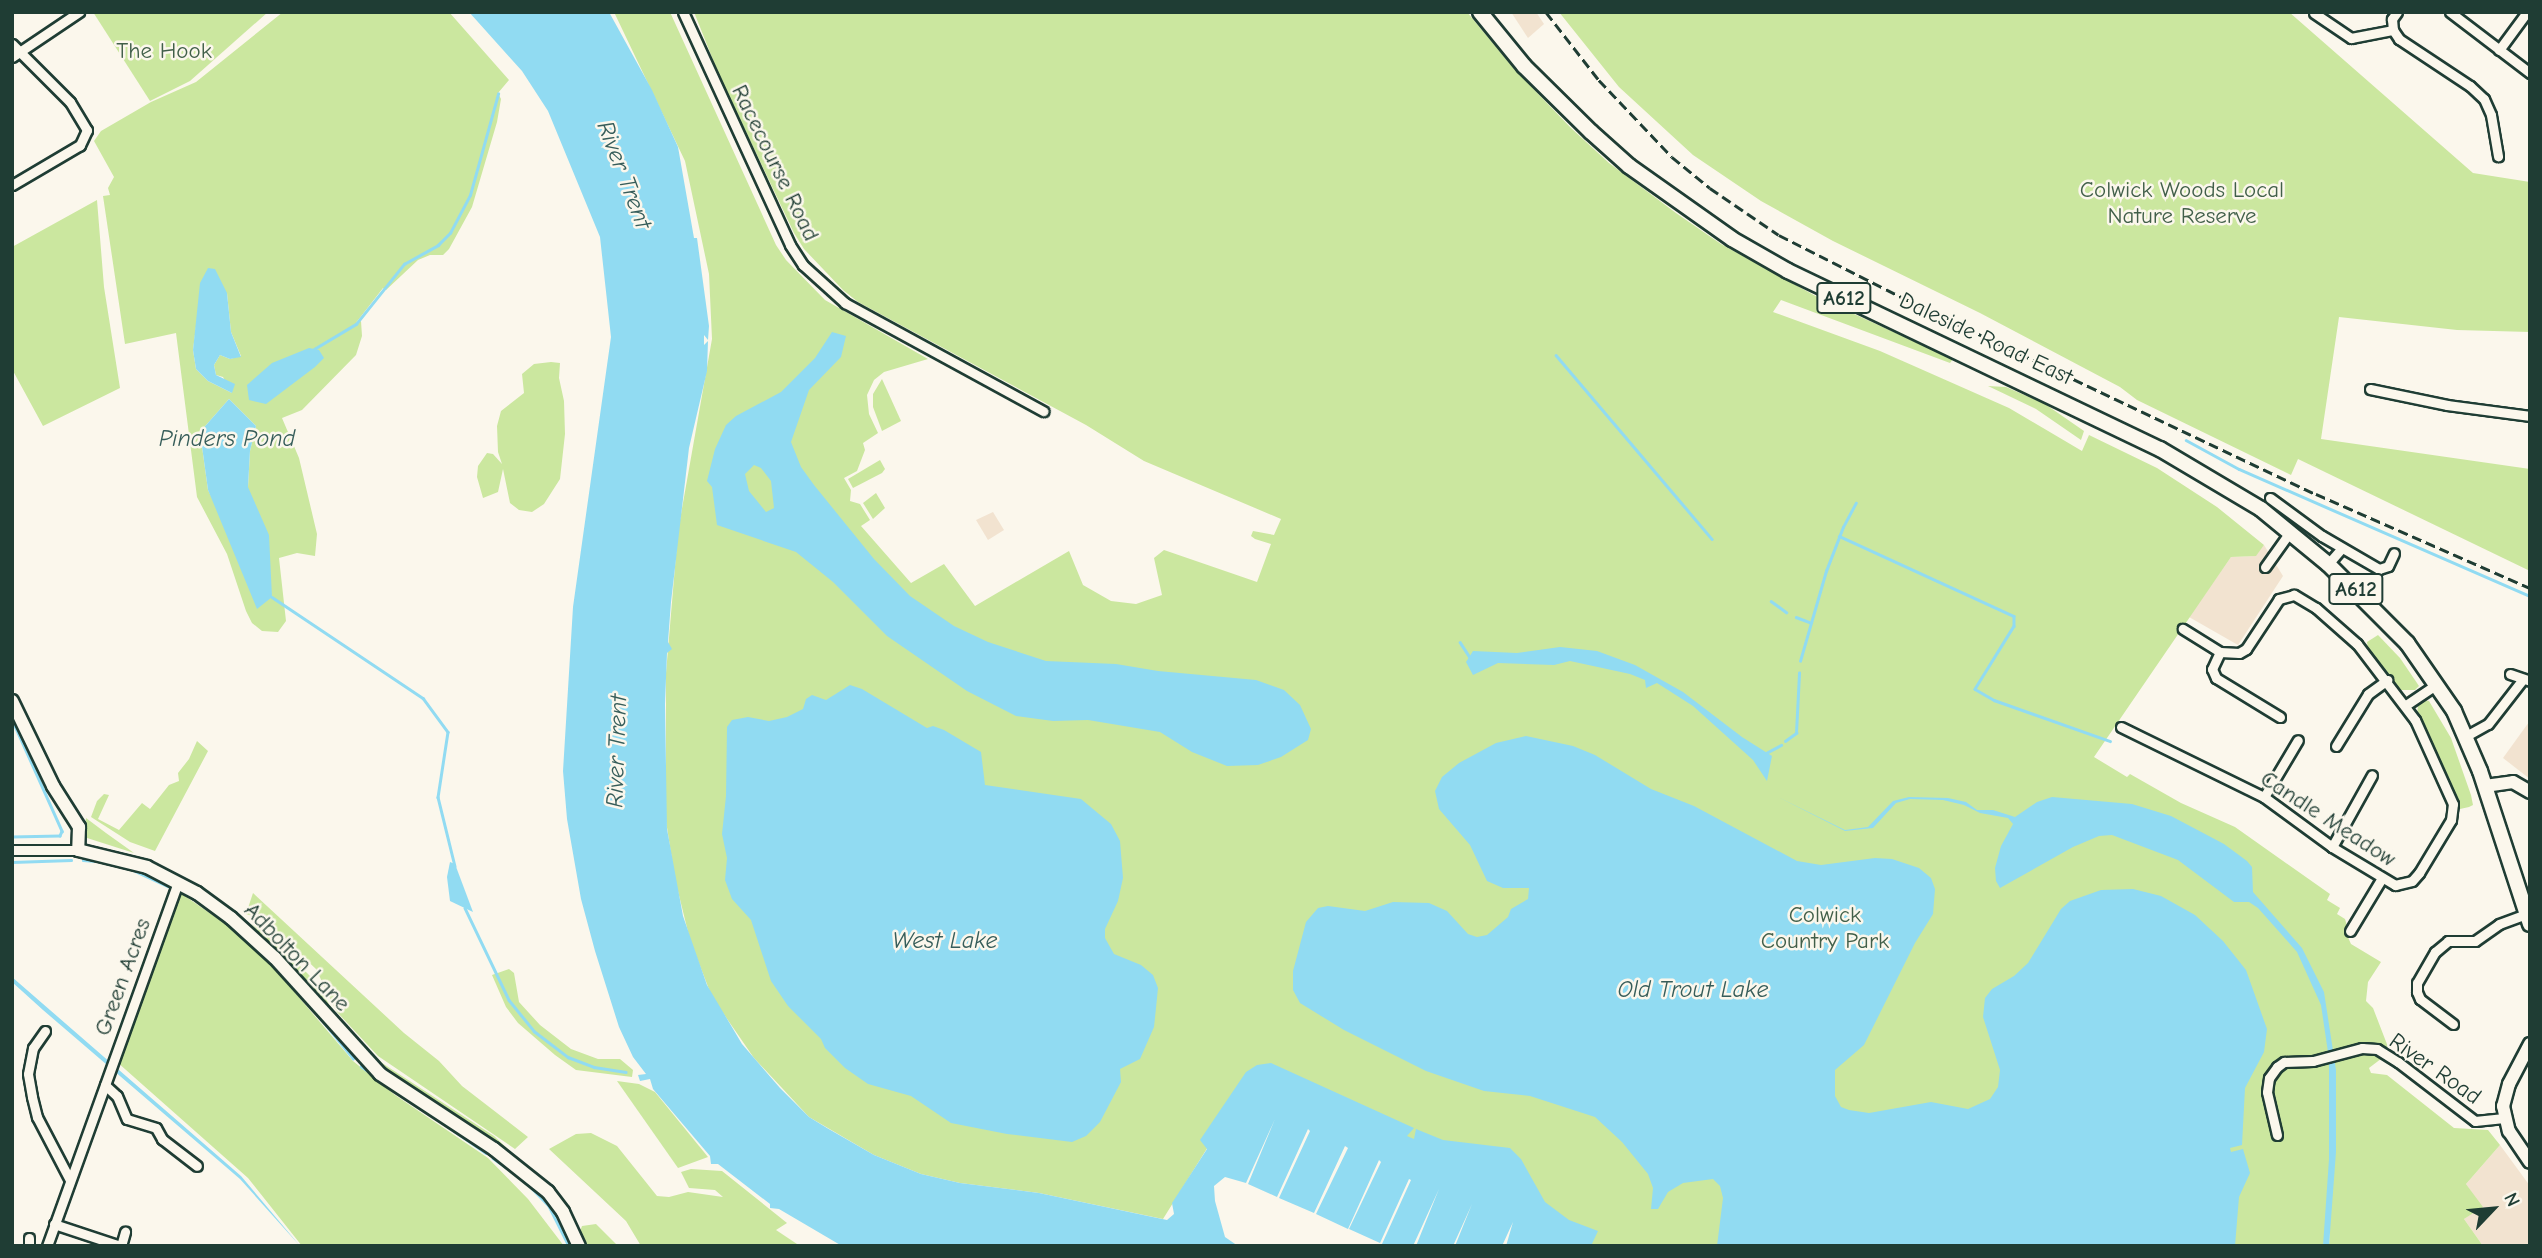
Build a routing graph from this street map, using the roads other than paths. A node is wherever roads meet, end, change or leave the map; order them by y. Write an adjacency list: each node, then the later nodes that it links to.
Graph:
1 (79, 12): 11 (street)
2 (683, 12): 16 (street, Racecourse Road)
3 (1480, 12): 19 (main road, Daleside Road East / A612)
4 (2397, 12): 8 (street)
5 (2450, 12): 10 (street)
6 (2527, 12): 10 (street)
7 (2315, 13): 8 (street)
8 (2393, 30): 13 (street)
9 (12, 44): 11 (street)
10 (2499, 50): 12 (street)
11 (16, 54): 14 (street)
12 (2530, 73)
13 (2498, 156)
14 (12, 185)
15 (2371, 389): 17 (street)
16 (1043, 411)
17 (2530, 416)
18 (2274, 499): 20 (street)
19 (2290, 532): 22 (main road, Daleside Road East / A612); 23 (street)
20 (2342, 548): 21 (street); 22 (street)
21 (2394, 553)
22 (2328, 564): 29 (main road, Daleside Road East / A612)
23 (2265, 567)
24 (2183, 629): 25 (street)
25 (2220, 652): 27 (street, Candle Meadow); 32 (street)
26 (2510, 674): 28 (street)
27 (2387, 680): 31 (street, Candle Meadow); 36 (street)
28 (2526, 680): 34 (street)
29 (2437, 684): 31 (street); 34 (main road, A612)
30 (12, 701): 43 (street)
31 (2406, 705): 44 (street, Candle Meadow)
32 (2280, 717)
33 (2121, 727): 40 (street, Candle Meadow)
34 (2466, 736): 38 (main road, A612)
35 (2298, 740): 40 (street)
36 (2336, 746)
37 (2359, 778): 41 (street)
38 (2485, 786): 39 (street); 46 (main road, A612)
39 (2530, 792)
40 (2264, 797): 41 (street, Candle Meadow)
41 (2332, 847): 44 (street, Candle Meadow)
42 (12, 850): 43 (street)
43 (78, 850): 45 (street, Adbolton Lane)
44 (2382, 878): 47 (street)
45 (178, 882): 51 (street, Green Acres); 61 (street, Adbolton Lane)
46 (2528, 920): 48 (street)
47 (2350, 925)
48 (2453, 1024)
49 (46, 1031): 56 (street)
50 (2530, 1044): 52 (street)
51 (105, 1085): 55 (street); 56 (street, Green Acres)
52 (2504, 1118): 53 (street, River Road); 54 (street)
53 (2280, 1134)
54 (2530, 1162)
55 (197, 1166)
56 (70, 1180): 57 (street, Green Acres)
57 (54, 1224): 59 (street, Green Acres); 60 (street)
58 (125, 1232): 60 (street)
59 (47, 1246)
60 (121, 1246)
61 (579, 1246)

